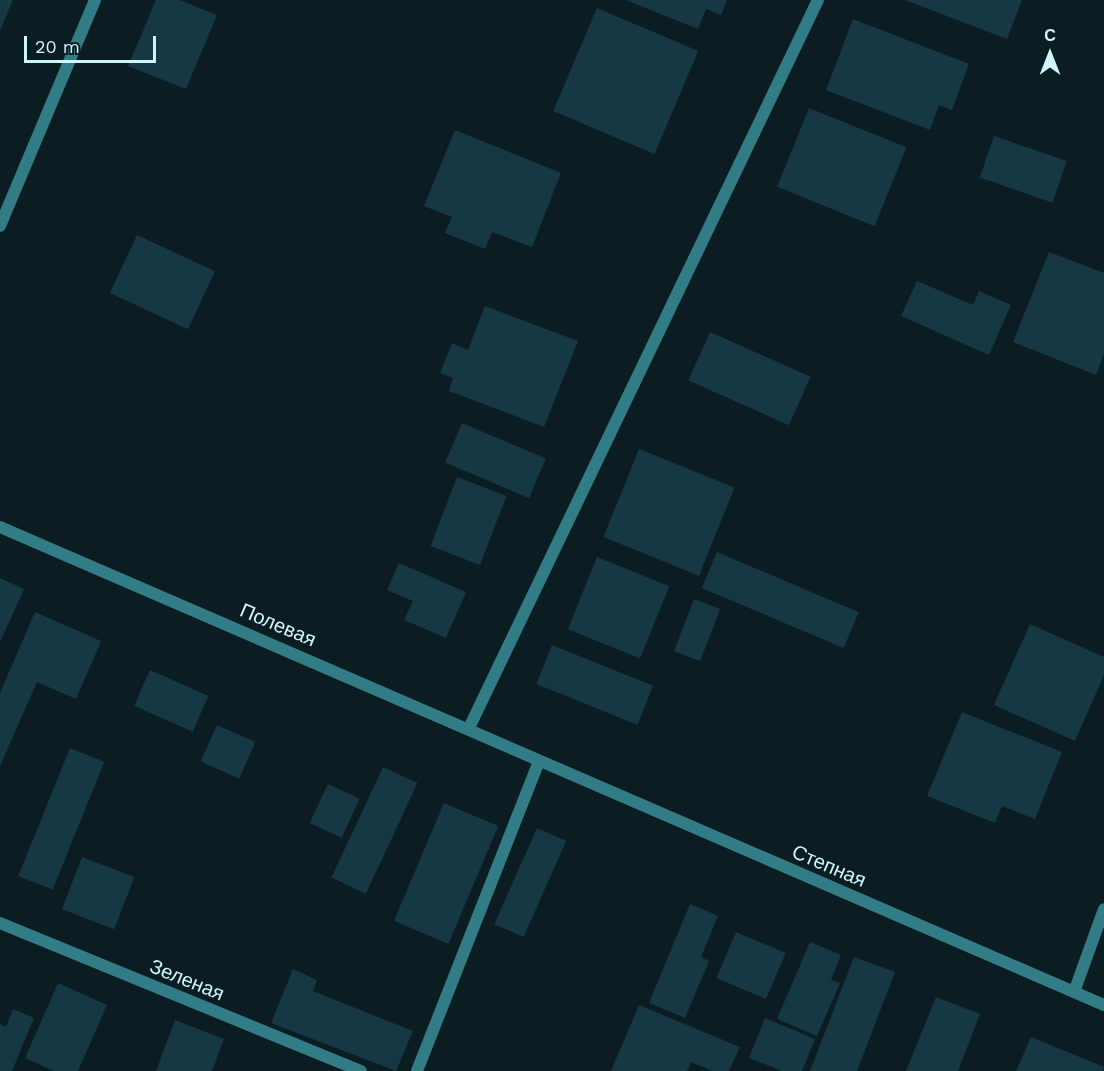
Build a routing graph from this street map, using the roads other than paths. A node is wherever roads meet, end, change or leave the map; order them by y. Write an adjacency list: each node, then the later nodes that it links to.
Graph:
1 (95, 0): 3 (street)
2 (818, 0): 5 (street)
3 (0, 226)
4 (0, 527): 5 (street, Полевая)
5 (469, 729): 6 (street, Полевая)
6 (538, 764): 9 (street, Степная); 12 (street)
7 (1104, 909): 9 (street)
8 (0, 923): 11 (street, Зеленая)
9 (1074, 992): 10 (street, Степная)
10 (1104, 1005)
11 (361, 1071)
12 (417, 1071)

